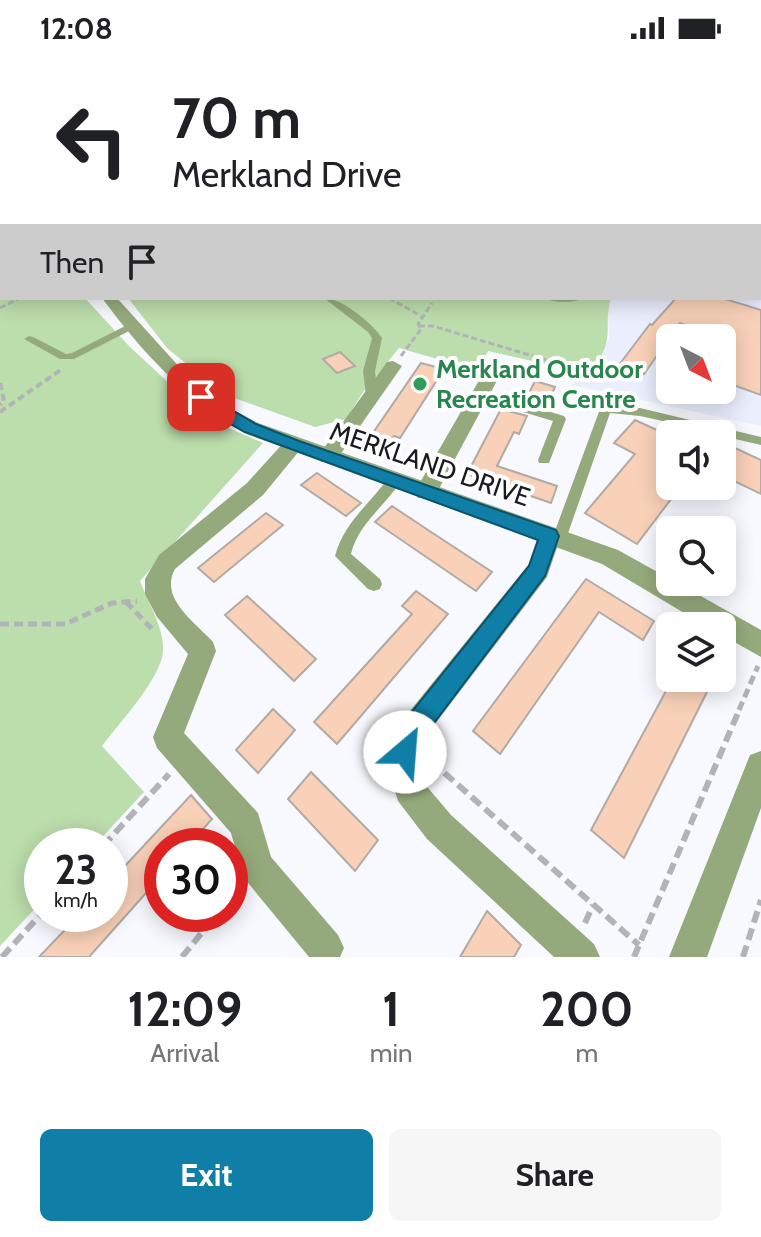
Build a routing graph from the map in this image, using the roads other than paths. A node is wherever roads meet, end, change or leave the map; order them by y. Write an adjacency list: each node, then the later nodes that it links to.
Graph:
1 (111, 300): 3 (street, MERKLAND DRIVE)
2 (332, 300): 7 (lane)
3 (135, 324): 4 (lane); 10 (street, MERKLAND DRIVE)
4 (29, 339)
5 (397, 361): 7 (street)
6 (490, 377): 8 (street)
7 (372, 395): 11 (street)
8 (480, 395): 12 (lane); 14 (street)
9 (761, 441): 15 (lane)
10 (293, 445): 11 (street, MERKLAND DRIVE); 21 (street)
11 (328, 457): 13 (street, MERKLAND DRIVE)
12 (544, 460)
13 (394, 481): 14 (street, MERKLAND DRIVE); 17 (lane)
14 (426, 492): 15 (street, MERKLAND DRIVE)
15 (554, 537): 16 (street, MERKLAND DRIVE); 22 (street)
16 (656, 574)
17 (374, 584)
18 (692, 596): 19 (street, MERKLAND DRIVE)
19 (761, 644)
20 (761, 766): 23 (street)
21 (325, 948)
22 (581, 957)
23 (688, 957)

